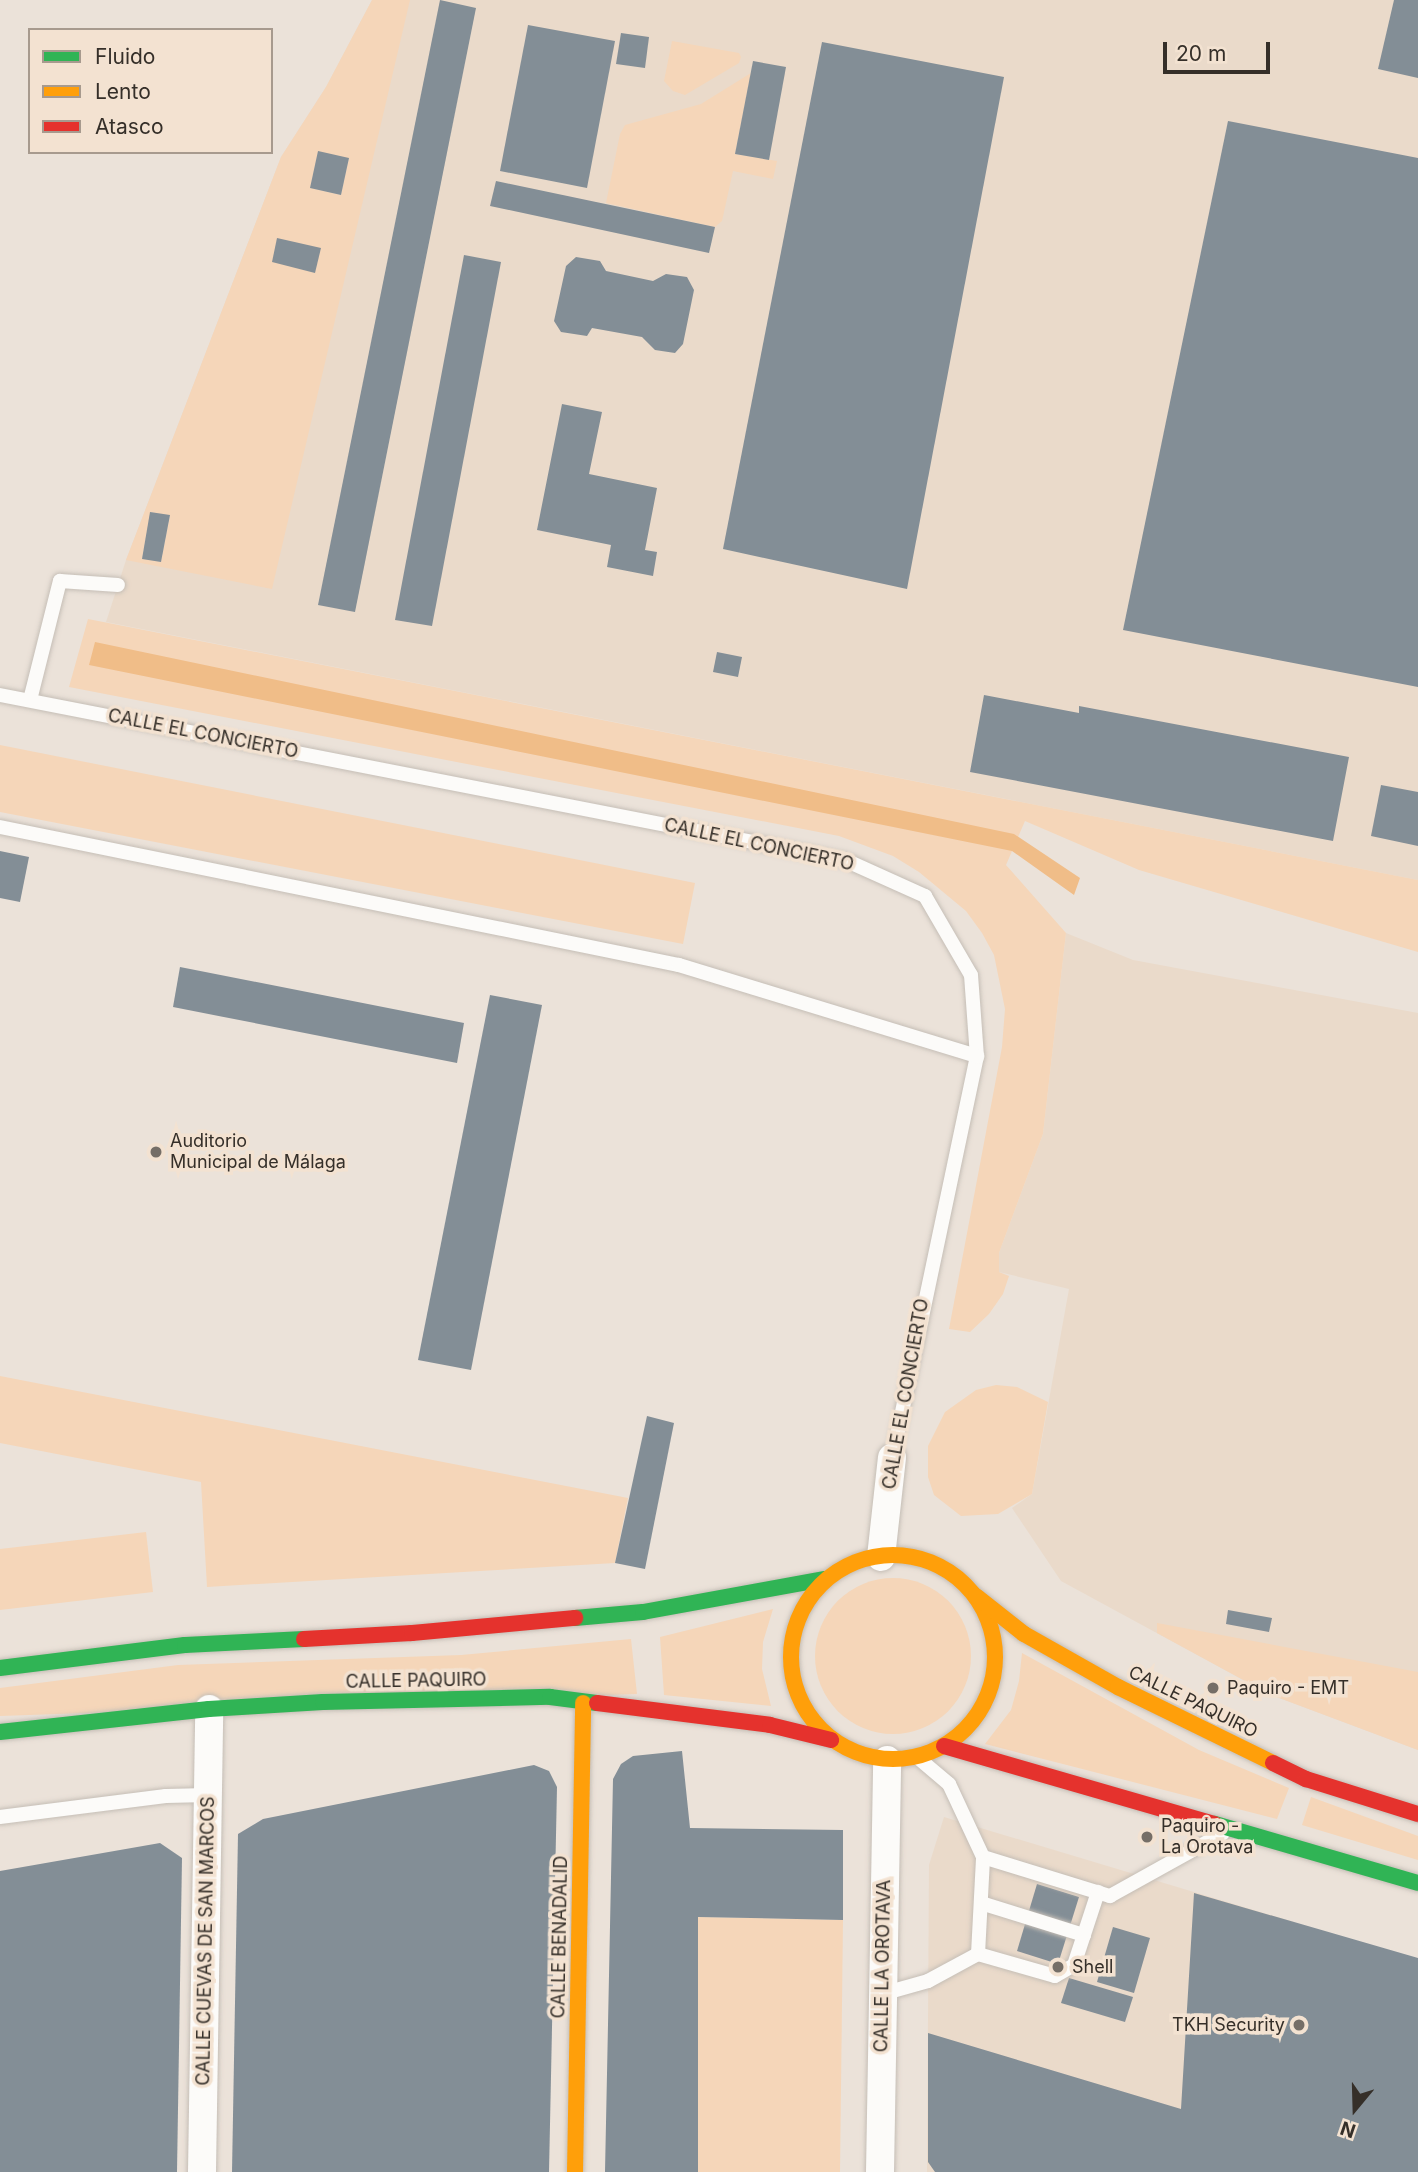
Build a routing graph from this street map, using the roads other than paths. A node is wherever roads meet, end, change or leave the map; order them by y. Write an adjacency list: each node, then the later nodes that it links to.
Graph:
1 (118, 585): 3 (lane)
2 (0, 695): 3 (lane, CALLE EL CONCIERTO)
3 (30, 701): 5 (lane, CALLE EL CONCIERTO)
4 (0, 827): 5 (lane)
5 (977, 1056): 6 (lane, CALLE EL CONCIERTO)
6 (892, 1458): 7 (street, CALLE EL CONCIERTO)
7 (881, 1557): 8 (main road); 9 (main road)
8 (825, 1579): 10 (main road); 14 (main road)
9 (969, 1591): 15 (main road); 19 (main road, CALLE PAQUIRO)
10 (0, 1668)
11 (583, 1703): 12 (main road, CALLE PAQUIRO); 14 (main road, CALLE PAQUIRO); 30 (main road, CALLE BENADALID)
12 (209, 1709): 13 (main road, CALLE PAQUIRO); 18 (street, CALLE CUEVAS DE SAN MARCOS)
13 (0, 1731)
14 (831, 1740): 17 (main road)
15 (944, 1746): 16 (main road); 21 (main road)
16 (917, 1757): 17 (main road); 22 (lane)
17 (887, 1760): 28 (street, CALLE LA OROTAVA)
18 (208, 1795): 20 (lane); 29 (street, CALLE CUEVAS DE SAN MARCOS)
19 (1418, 1814)
20 (0, 1817)
21 (1230, 1829): 23 (main road); 24 (lane)
22 (983, 1857): 24 (lane); 25 (lane)
23 (1418, 1883)
24 (1098, 1892): 26 (lane)
25 (981, 1903): 26 (lane); 27 (lane)
26 (1084, 1935): 27 (lane)
27 (978, 1954): 28 (lane)
28 (882, 1994): 31 (street, CALLE LA OROTAVA)
29 (202, 2172)
30 (575, 2172)
31 (880, 2172)

